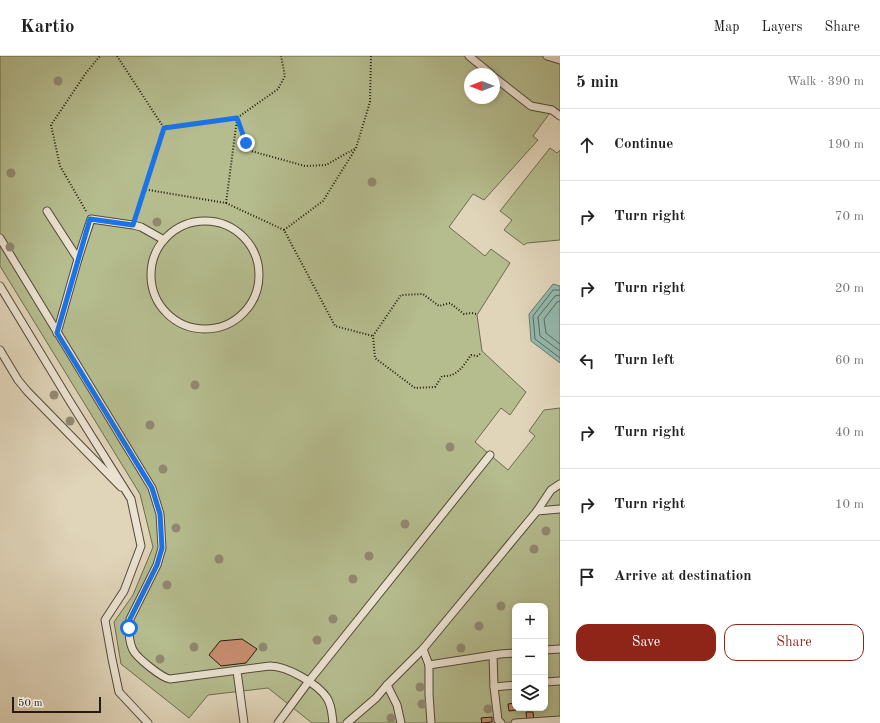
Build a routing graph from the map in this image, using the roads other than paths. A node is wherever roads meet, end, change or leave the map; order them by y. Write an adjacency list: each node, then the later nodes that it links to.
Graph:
1 (469, 56): 4 (lane)
2 (547, 56): 3 (lane)
3 (560, 60)
4 (484, 68)
5 (500, 82): 6 (lane)
6 (560, 116)
7 (47, 211): 10 (lane)
8 (0, 238): 12 (lane)
9 (164, 240): 9 (lane); 10 (lane)
10 (78, 259): 12 (lane)
11 (0, 286): 16 (lane)
12 (57, 333): 25 (lane)
13 (0, 350): 16 (lane)
14 (490, 455): 26 (lane)
15 (560, 484): 18 (lane)
16 (131, 498): 33 (lane)
17 (560, 508): 18 (lane)
18 (537, 511): 19 (lane)
19 (423, 649): 24 (lane); 29 (lane)
20 (560, 649): 21 (lane)
21 (548, 650)
22 (512, 653): 23 (lane)
23 (493, 655): 24 (lane); 31 (lane)
24 (429, 665): 39 (lane)
25 (237, 671): 26 (lane); 34 (lane)
26 (309, 681): 35 (lane); 36 (lane)
27 (560, 681): 28 (lane)
28 (548, 682)
29 (387, 685): 37 (lane); 38 (lane)
30 (512, 685): 31 (lane)
31 (494, 687): 40 (lane)
32 (560, 720): 41 (lane)
33 (148, 723)
34 (244, 723)
35 (278, 723)
36 (333, 723)
37 (347, 723)
38 (402, 723)
39 (431, 723)
40 (501, 723)
41 (515, 723)

